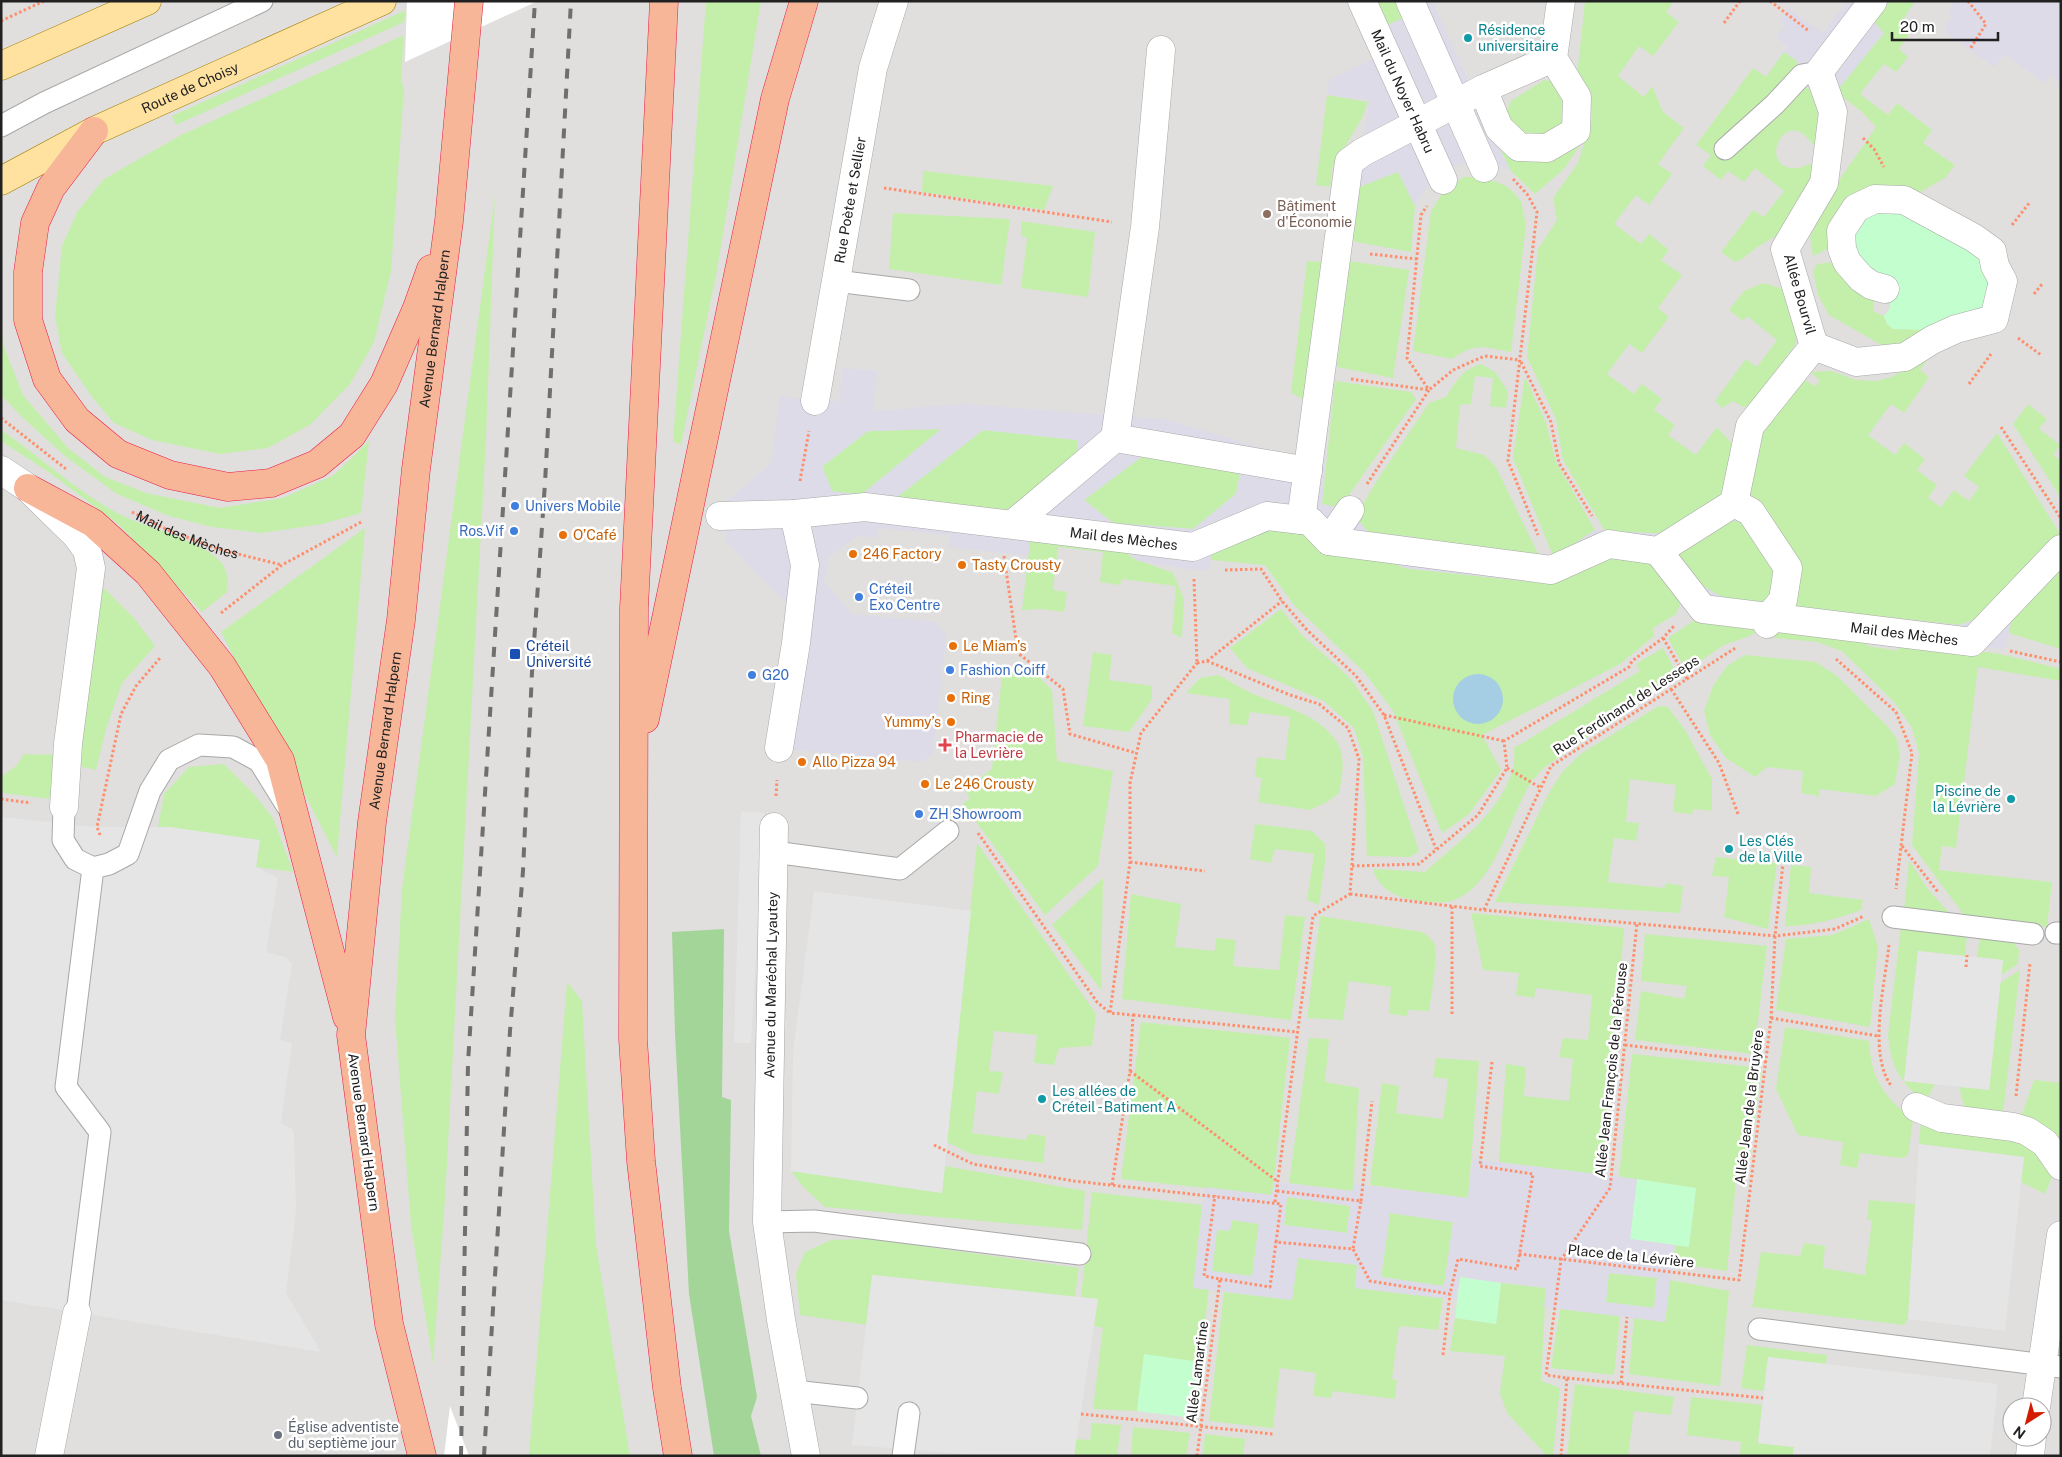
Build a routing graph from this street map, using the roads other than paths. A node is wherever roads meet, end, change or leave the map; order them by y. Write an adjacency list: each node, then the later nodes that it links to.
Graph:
1 (147, 1): 15 (main road)
2 (262, 1): 21 (lane)
3 (382, 1): 22 (main road, Route de Choisy)
4 (469, 1): 27 (highway, Avenue Bernard Halpern)
5 (664, 1): 48 (highway)
6 (785, 1): 18 (highway)
7 (804, 1): 18 (highway)
8 (894, 1): 28 (street, Rue Poète et Sellier)
9 (1362, 1): 20 (street, Mail du Noyer Habru)
10 (1410, 1): 19 (street)
11 (1562, 1): 14 (street)
12 (1872, 1): 16 (street)
13 (1161, 50): 33 (street)
14 (1552, 58): 17 (street); 17 (street)
15 (1, 66)
16 (1819, 72): 23 (lane); 31 (street, Allée Bourvil)
17 (1483, 89): 19 (street)
18 (775, 99): 48 (highway)
19 (1455, 104): 20 (street); 24 (street)
20 (1417, 124): 26 (street, Mail du Noyer Habru); 35 (street)
21 (1, 126)
22 (94, 131): 25 (main road, Route de Choisy); 27 (highway)
23 (1725, 148)
24 (1484, 168)
25 (1, 180)
26 (1443, 180)
27 (449, 221): 56 (highway, Avenue Bernard Halpern)
28 (836, 281): 30 (lane); 32 (street, Rue Poète et Sellier)
29 (1885, 289): 31 (street)
30 (909, 290)
31 (1814, 346): 37 (street, Allée Bourvil)
32 (815, 401)
33 (1115, 438): 35 (street); 42 (street)
34 (1, 470): 36 (street)
35 (1308, 470): 41 (street)
36 (28, 488): 49 (street); 50 (highway)
37 (1734, 503): 45 (street); 46 (street)
38 (1350, 510): 43 (street)
39 (794, 514): 40 (street, Mail des Mèches); 42 (street, Mail des Mèches); 47 (street)
40 (720, 516)
41 (1301, 520): 42 (street, Mail des Mèches); 43 (street, Mail des Mèches)
42 (1007, 524)
43 (1329, 541): 45 (street)
44 (2061, 549): 46 (street, Mail des Mèches)
45 (1658, 551): 46 (street, Mail des Mèches)
46 (1768, 621)
47 (779, 748)
48 (633, 774): 71 (highway)
49 (64, 807): 53 (lane)
50 (297, 823): 53 (lane); 56 (highway)
51 (948, 831): 52 (lane)
52 (774, 839): 59 (street, Avenue du Maréchal Lyautey)
53 (93, 868): 62 (lane)
54 (1893, 910): 55 (lane)
55 (2032, 934)
56 (351, 1035): 70 (highway, Avenue Bernard Halpern)
57 (1916, 1107): 58 (street)
58 (2061, 1166)
59 (767, 1222): 61 (lane); 65 (street, Avenue du Maréchal Lyautey)
60 (2061, 1236): 64 (street)
61 (1080, 1254)
62 (77, 1313): 69 (street)
63 (1759, 1329): 64 (lane)
64 (2052, 1366): 66 (street)
65 (794, 1390): 67 (lane); 72 (street, Avenue du Maréchal Lyautey)
66 (2040, 1397)
67 (858, 1398)
68 (909, 1413): 73 (lane)
69 (49, 1456)
70 (422, 1456)
71 (678, 1456)
72 (806, 1456)
73 (903, 1456)

